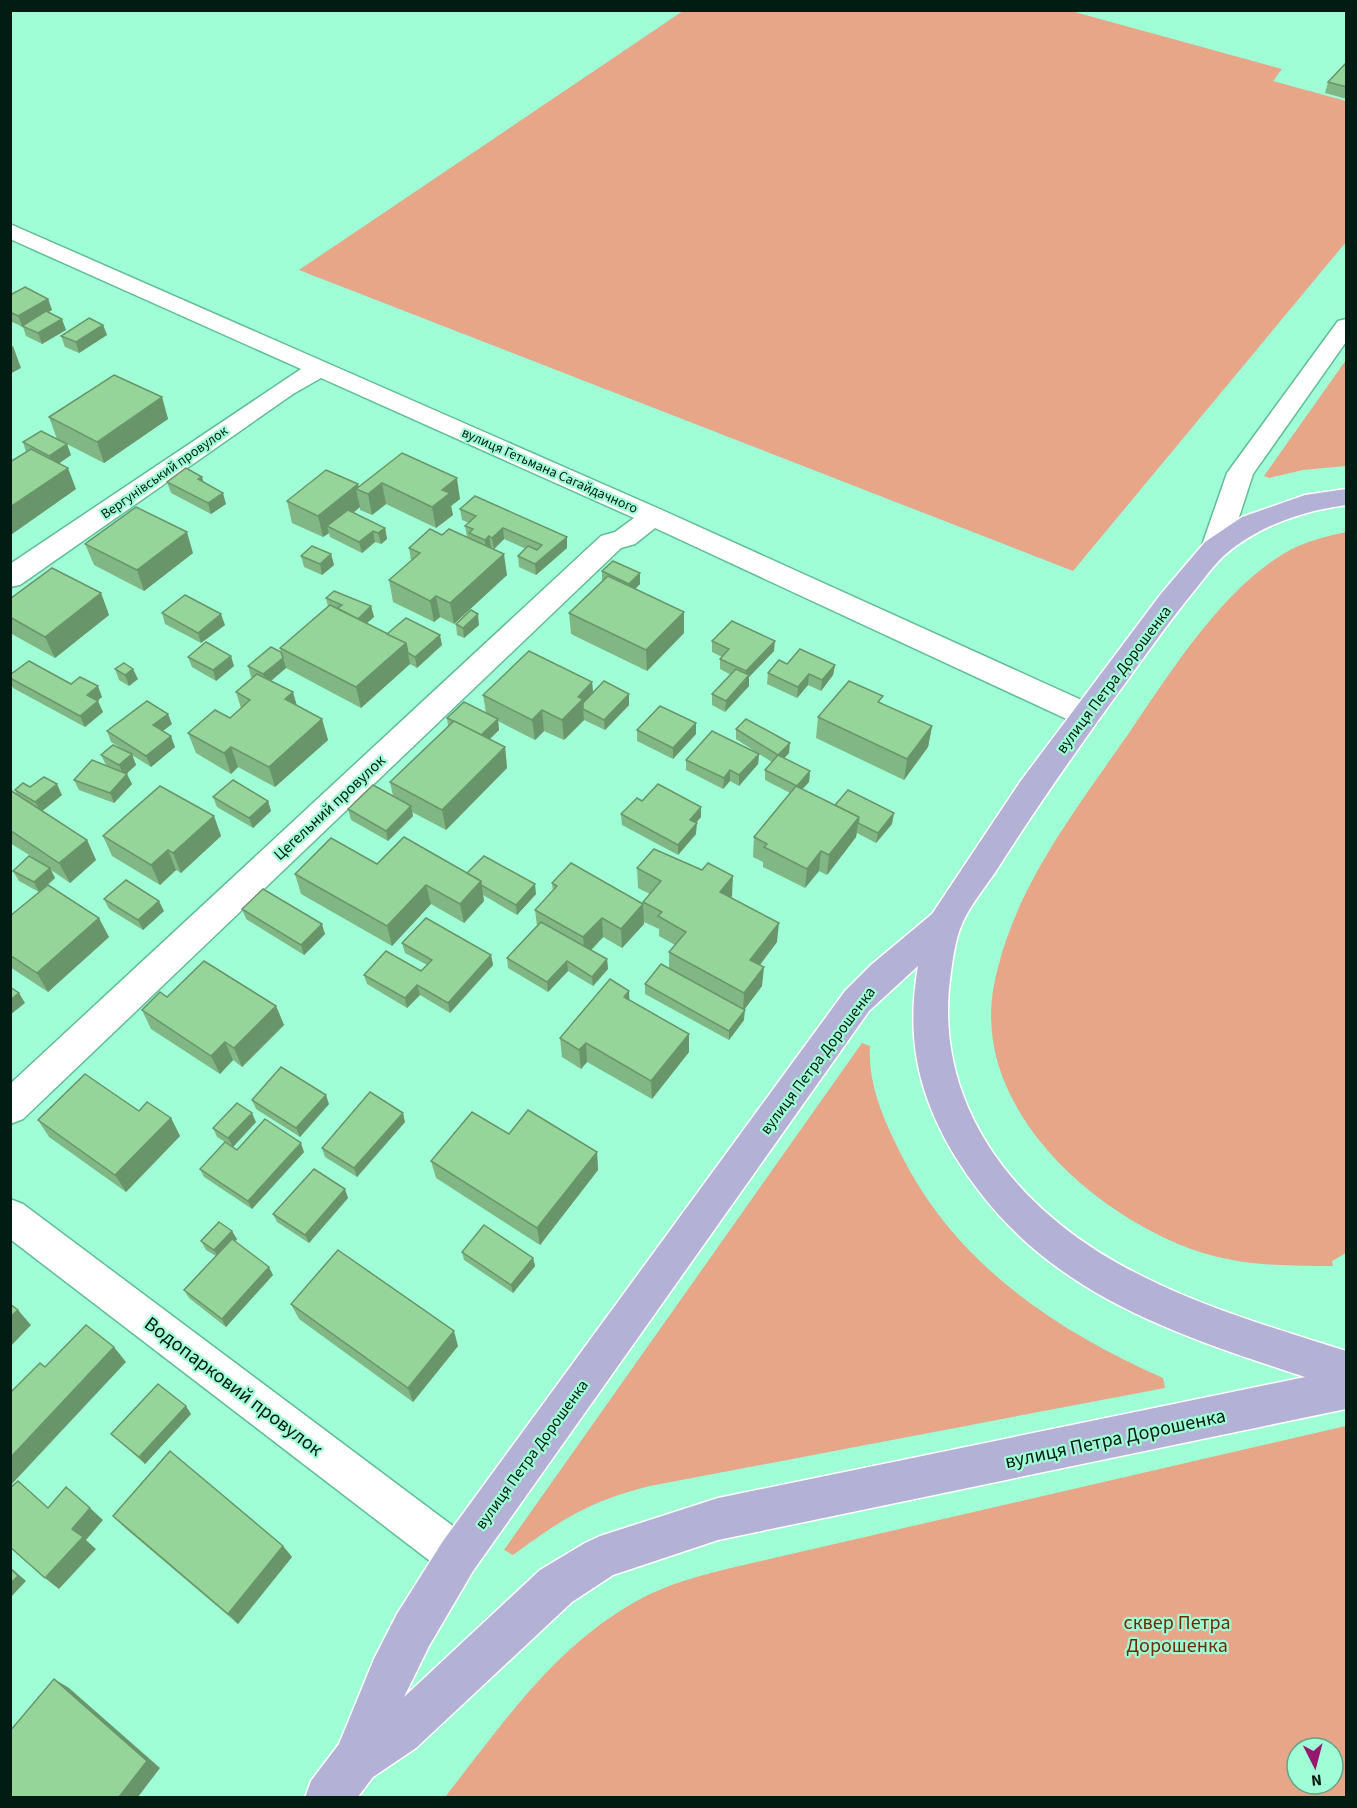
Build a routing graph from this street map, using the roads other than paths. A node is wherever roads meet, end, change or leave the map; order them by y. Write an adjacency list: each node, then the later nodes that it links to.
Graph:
1 (10, 231): 3 (street, вулиця Гетьмана Сагайдачного)
2 (1347, 326): 6 (street, вулиця Петра Дорошенка)
3 (320, 368): 5 (street, вулиця Гетьмана Сагайдачного); 7 (street, Вергунівський провулок)
4 (1347, 496): 6 (main road)
5 (654, 516): 8 (street, вулиця Гетьмана Сагайдачного); 10 (street, Цегельний провулок)
6 (1215, 548): 8 (main road, вулиця Петра Дорошенка)
7 (10, 578)
8 (1086, 715): 9 (main road, вулиця Петра Дорошенка)
9 (944, 924): 12 (main road); 14 (main road, вулиця Петра Дорошенка)
10 (10, 1108)
11 (10, 1216): 14 (street, Водопарковий провулок)
12 (1347, 1371)
13 (1347, 1389): 15 (main road, вулиця Петра Дорошенка)
14 (458, 1556): 15 (main road, вулиця Петра Дорошенка)
15 (356, 1760): 16 (main road, вулиця Петра Дорошенка)
16 (328, 1797)

